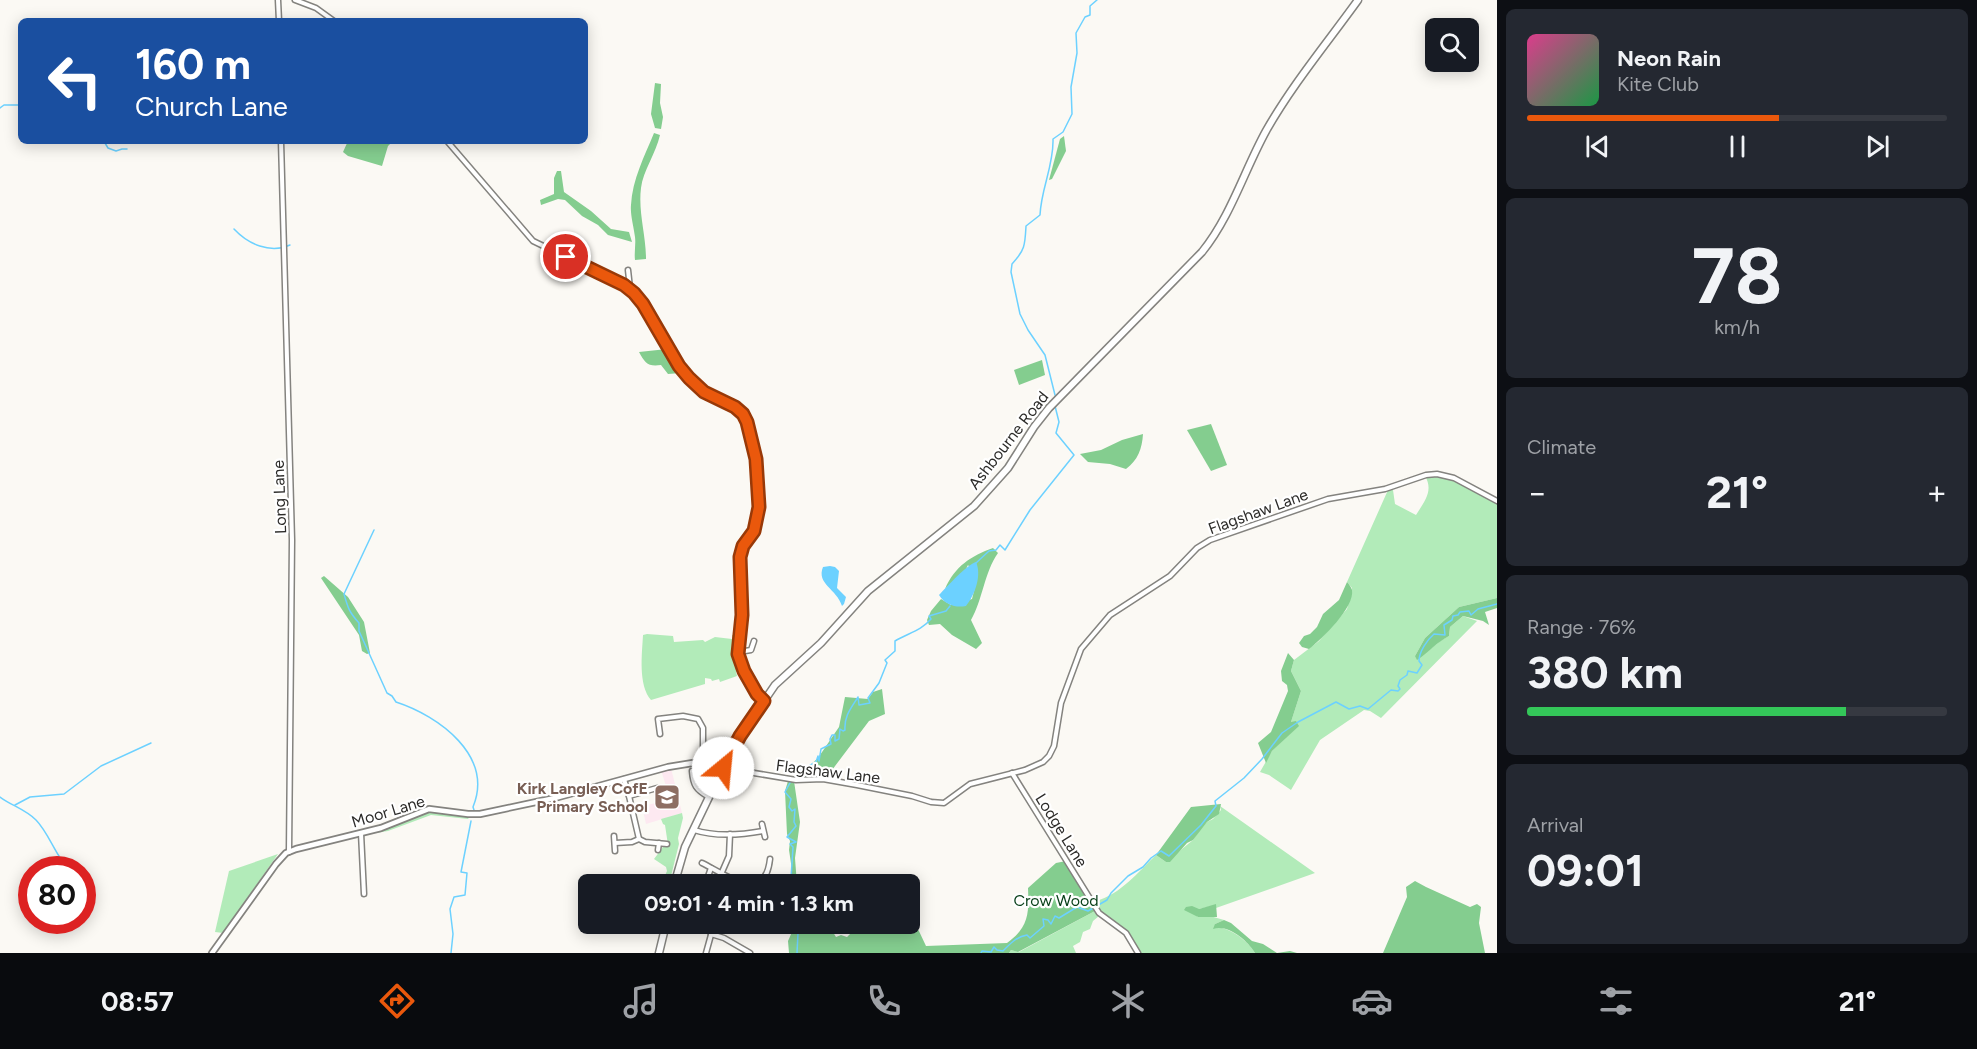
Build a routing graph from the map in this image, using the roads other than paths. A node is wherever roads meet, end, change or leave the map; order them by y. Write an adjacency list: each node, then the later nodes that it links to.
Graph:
1 (278, 0): 4 (street)
2 (295, 0): 5 (street)
3 (1358, 0): 15 (highway, Ashbourne Road)
4 (279, 18)
5 (330, 18)
6 (281, 144): 38 (street, Long Lane)
7 (450, 144): 9 (street)
8 (628, 270): 9 (street)
9 (630, 288): 13 (street)
10 (1497, 501): 20 (street, Flagshaw Lane)
11 (754, 641): 12 (street)
12 (751, 650): 13 (street); 14 (street)
13 (739, 652): 15 (street)
14 (756, 653)
15 (764, 701): 18 (highway, Ashbourne Road)
16 (660, 734): 17 (street)
17 (703, 761): 18 (main road, Moor Lane); 21 (main road, Moor Lane)
18 (724, 766): 20 (street, Flagshaw Lane); 24 (highway, Ashbourne Road)
19 (692, 771): 24 (street)
20 (1012, 773): 55 (street, Lodge Lane)
21 (624, 779): 23 (street); 28 (main road, Moor Lane)
22 (657, 788): 23 (street)
23 (630, 796): 32 (street)
24 (709, 797): 26 (highway, Ashbourne Road)
25 (762, 824): 27 (street)
26 (693, 830): 29 (street); 43 (highway, Ashbourne Road)
27 (763, 831): 29 (street); 31 (street)
28 (361, 832): 38 (main road, Moor Lane); 47 (street)
29 (730, 834): 42 (street)
30 (615, 836): 33 (street)
31 (765, 837)
32 (639, 839): 33 (street); 34 (street)
33 (615, 843): 37 (street)
34 (659, 843): 35 (street); 36 (street)
35 (667, 844)
36 (658, 850)
37 (615, 851)
38 (289, 852): 51 (main road)
39 (770, 859): 46 (street)
40 (702, 863): 41 (street)
41 (711, 868): 42 (street); 44 (street)
42 (722, 872): 45 (street)
43 (677, 874)
44 (709, 874)
45 (725, 874)
46 (767, 874)
47 (364, 894)
48 (664, 934): 52 (highway)
49 (711, 934): 53 (street); 54 (street)
50 (754, 945): 54 (street)
51 (212, 953)
52 (659, 953)
53 (706, 953)
54 (750, 953)
55 (1138, 953)

